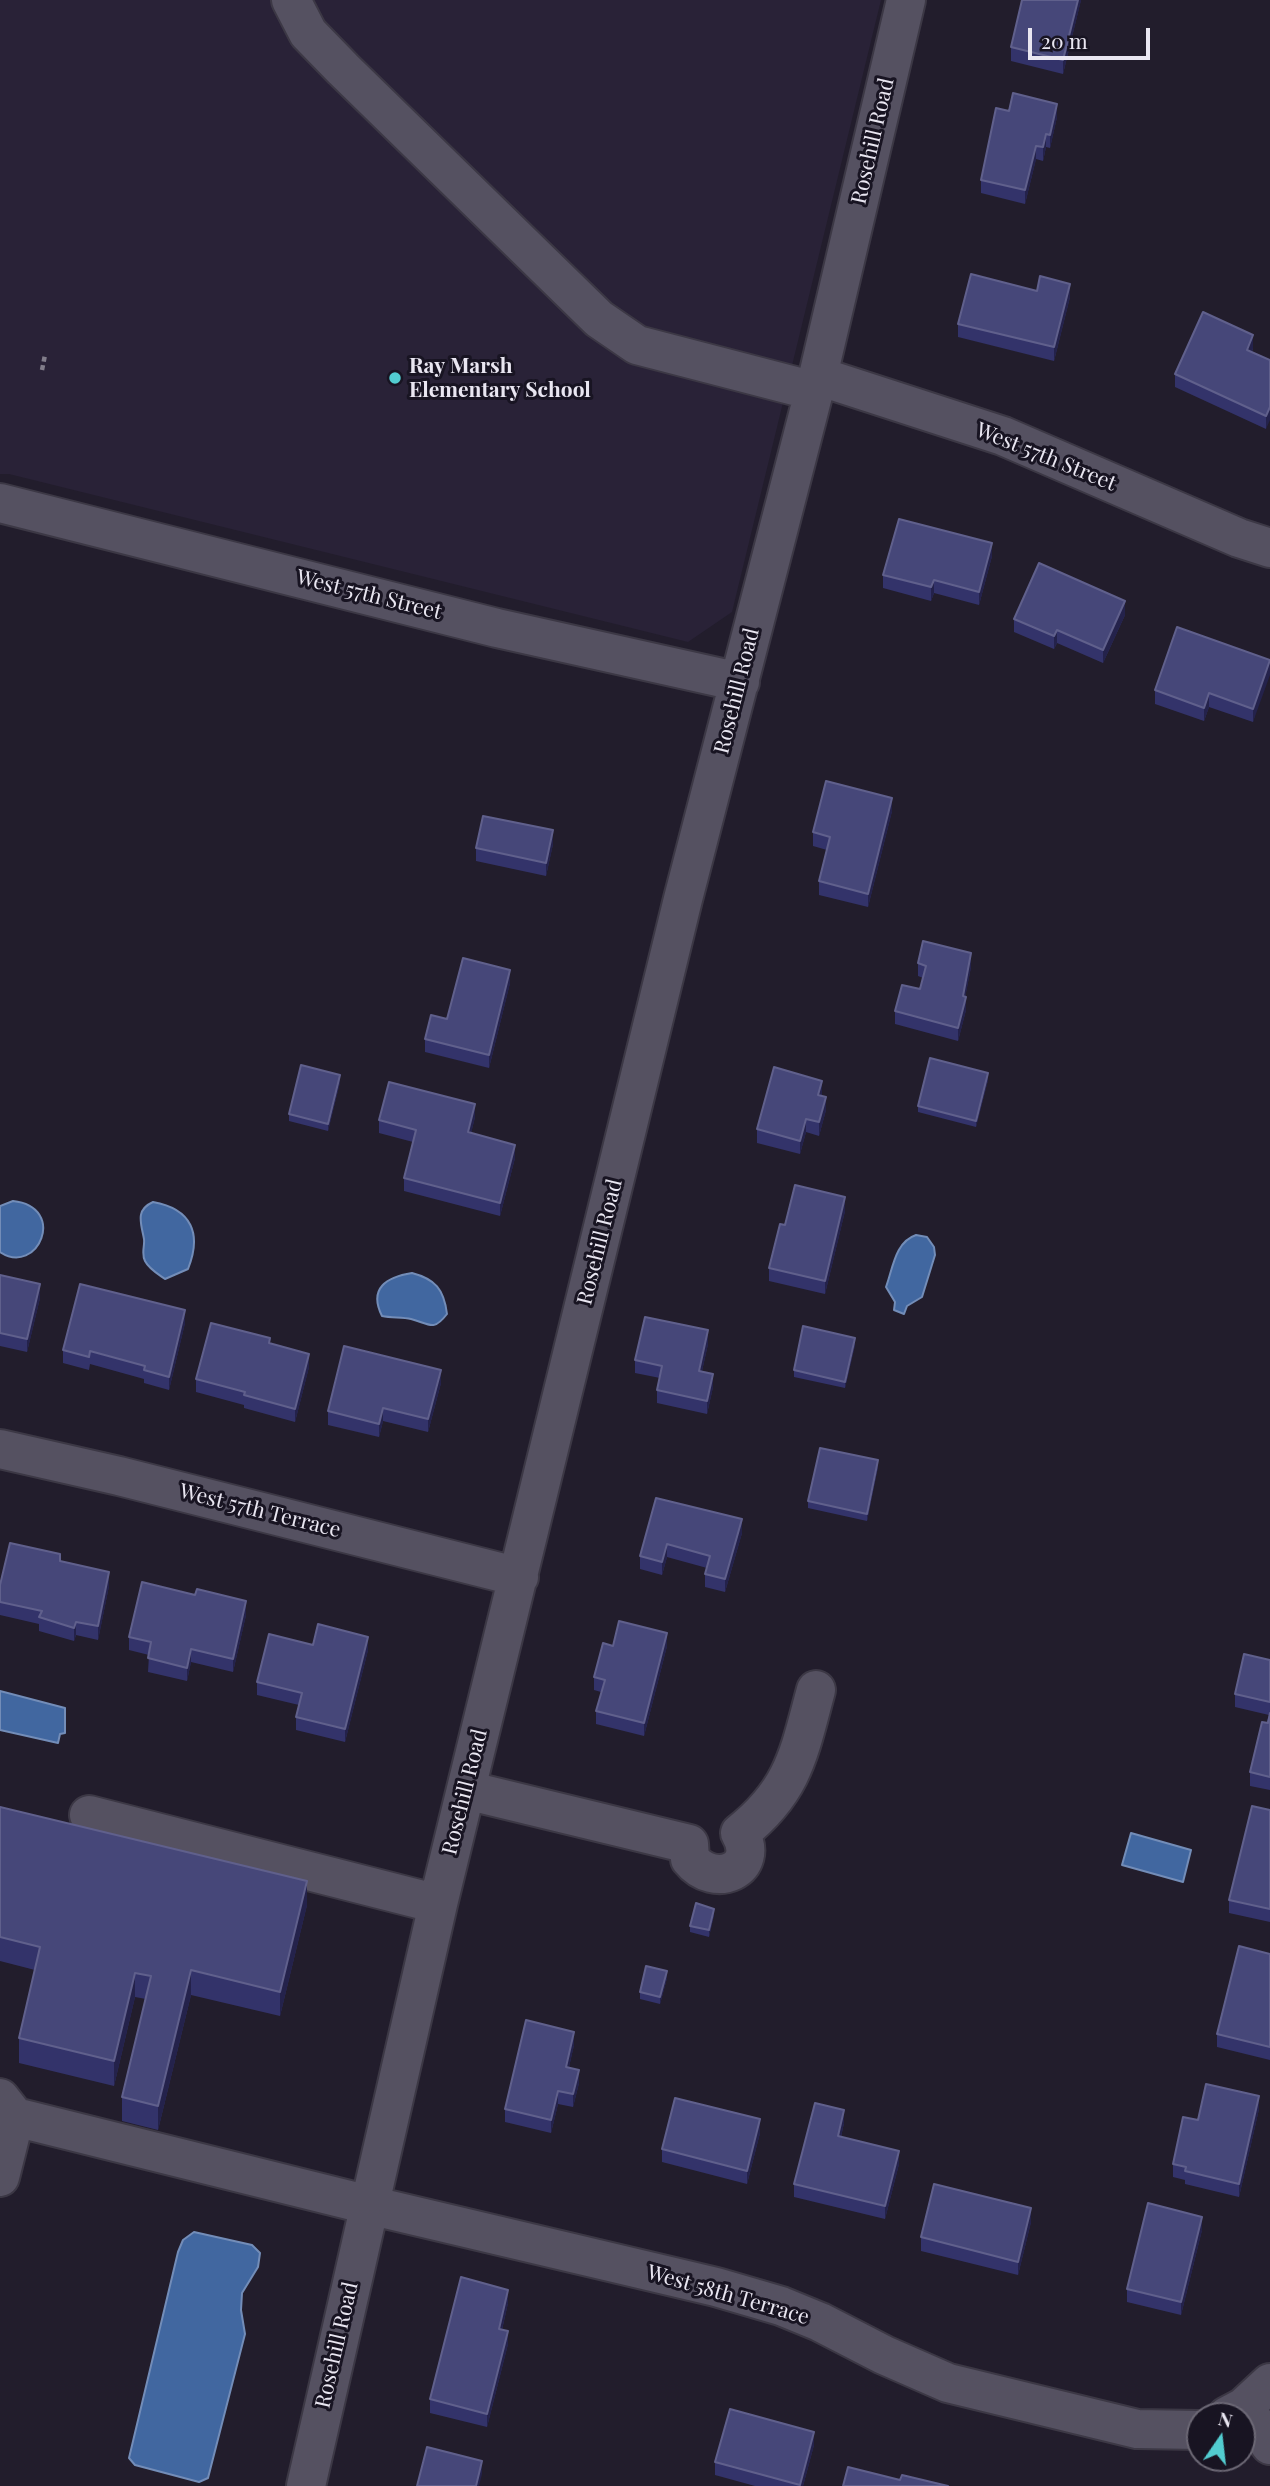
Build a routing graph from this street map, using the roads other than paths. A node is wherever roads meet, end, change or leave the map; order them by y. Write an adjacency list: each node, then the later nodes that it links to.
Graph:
1 (291, 0): 3 (street, West 57th Street)
2 (906, 0): 3 (street, Rosehill Road)
3 (816, 384): 5 (street, West 57th Street); 6 (street, Rosehill Road)
4 (0, 503): 6 (street, West 57th Street)
5 (1270, 548)
6 (740, 682): 8 (street, Rosehill Road)
7 (0, 1449): 8 (street, West 57th Terrace)
8 (519, 1577): 10 (street, Rosehill Road)
9 (816, 1690): 10 (street)
10 (466, 1790): 12 (street, Rosehill Road)
11 (89, 1815): 12 (street)
12 (438, 1904): 15 (street, Rosehill Road)
13 (7, 2107): 14 (street); 15 (street, West 58th Terrace)
14 (0, 2177)
15 (369, 2205): 17 (street, West 58th Terrace); 19 (street, Rosehill Road)
16 (1256, 2419): 18 (street)
17 (1186, 2430)
18 (1270, 2445)
19 (306, 2486)

